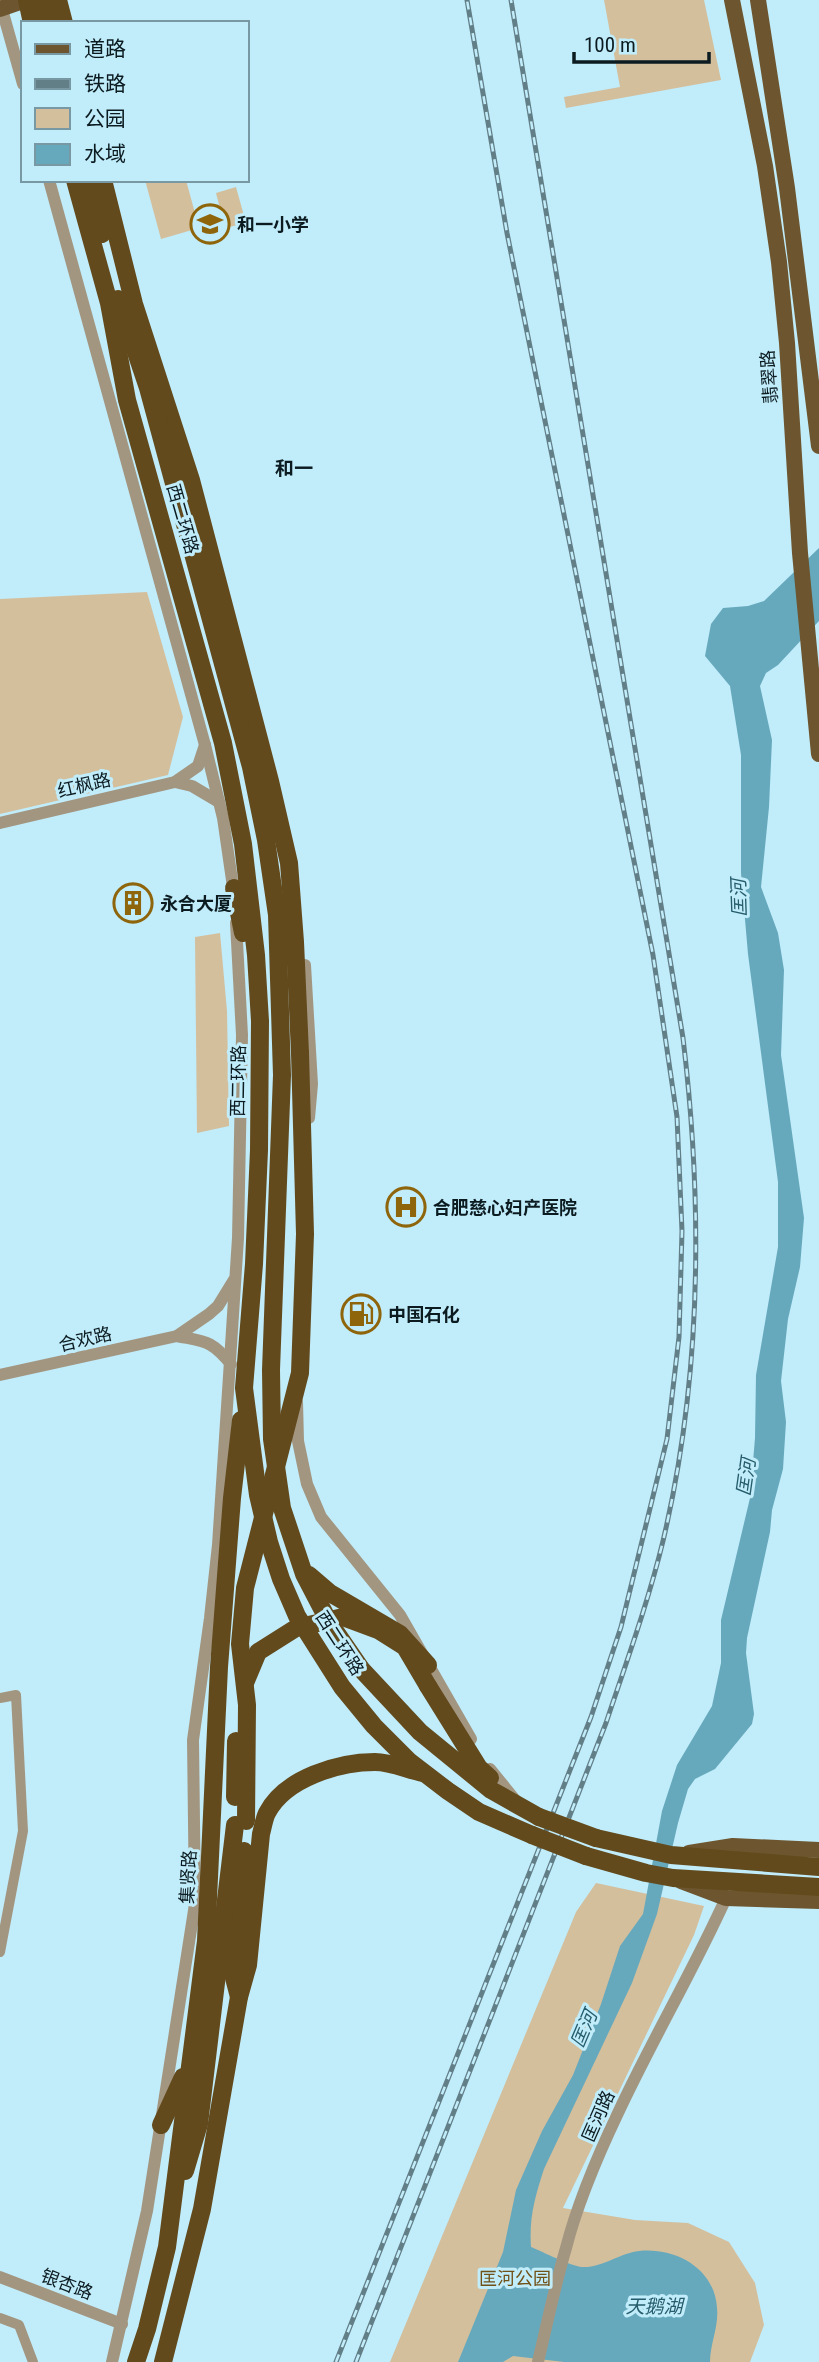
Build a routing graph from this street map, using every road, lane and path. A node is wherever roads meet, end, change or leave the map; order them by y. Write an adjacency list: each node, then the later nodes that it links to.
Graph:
1 (27, 0): 6 (main road); 7 (highway)
2 (43, 0): 8 (highway)
3 (58, 0): 9 (highway)
4 (732, 0): 20 (main road, 翡翠路)
5 (758, 0): 18 (main road)
6 (1, 6): 10 (street)
7 (32, 21)
8 (48, 21)
9 (63, 21)
10 (21, 77)
11 (50, 182): 19 (street)
12 (76, 182): 15 (highway)
13 (88, 182): 15 (highway)
14 (104, 182): 16 (highway, 西二环路)
15 (94, 230): 17 (highway, 西二环路); 27 (highway, 西二环路)
16 (134, 304): 17 (highway); 26 (highway, 西二环路)
17 (148, 388): 25 (highway, 西二环路)
18 (819, 446)
19 (205, 745): 21 (street); 22 (street)
20 (819, 754)
21 (175, 782): 22 (street); 23 (street, 红枫路)
22 (219, 802): 24 (street)
23 (0, 823)
24 (234, 888): 27 (highway); 29 (street)
25 (277, 917): 28 (highway); 35 (highway, 西二环路)
26 (295, 942): 28 (highway, 西二环路); 37 (street)
27 (260, 1021): 33 (highway, 西二环路)
28 (300, 1053): 41 (highway, bridge)
29 (235, 1279): 30 (street); 31 (street)
30 (177, 1336): 31 (street); 32 (street, 合欢路)
31 (231, 1364): 34 (street)
32 (0, 1375)
33 (244, 1388): 36 (highway, 集贤路); 39 (highway, 西二环路)
34 (221, 1495): 36 (highway); 51 (street)
35 (301, 1564): 37 (highway); 40 (highway, 西二环路)
36 (225, 1588): 50 (highway, 集贤路)
37 (428, 1665): 40 (street)
38 (0, 1698): 48 (street)
39 (426, 1774): 46 (highway, 西二环路, bridge); 49 (highway)
40 (521, 1807): 41 (highway, bridge); 43 (highway, 西二环路, bridge)
41 (241, 1823): 49 (highway); 52 (highway)
42 (819, 1850): 43 (main road)
43 (671, 1855): 44 (highway)
44 (819, 1867)
45 (819, 1886): 46 (highway)
46 (726, 1890): 47 (main road); 60 (street, 匡河路)
47 (819, 1901)
48 (0, 1952)
49 (239, 1997): 59 (highway)
50 (191, 2062): 51 (highway); 52 (highway, 集贤路)
51 (161, 2125): 55 (street)
52 (170, 2223): 58 (highway, 集贤路)
53 (0, 2277): 55 (street, 银杏路)
54 (0, 2318): 56 (street)
55 (122, 2324): 57 (street)
56 (33, 2362)
57 (112, 2362)
58 (136, 2362)
59 (163, 2362)
60 (538, 2362)

